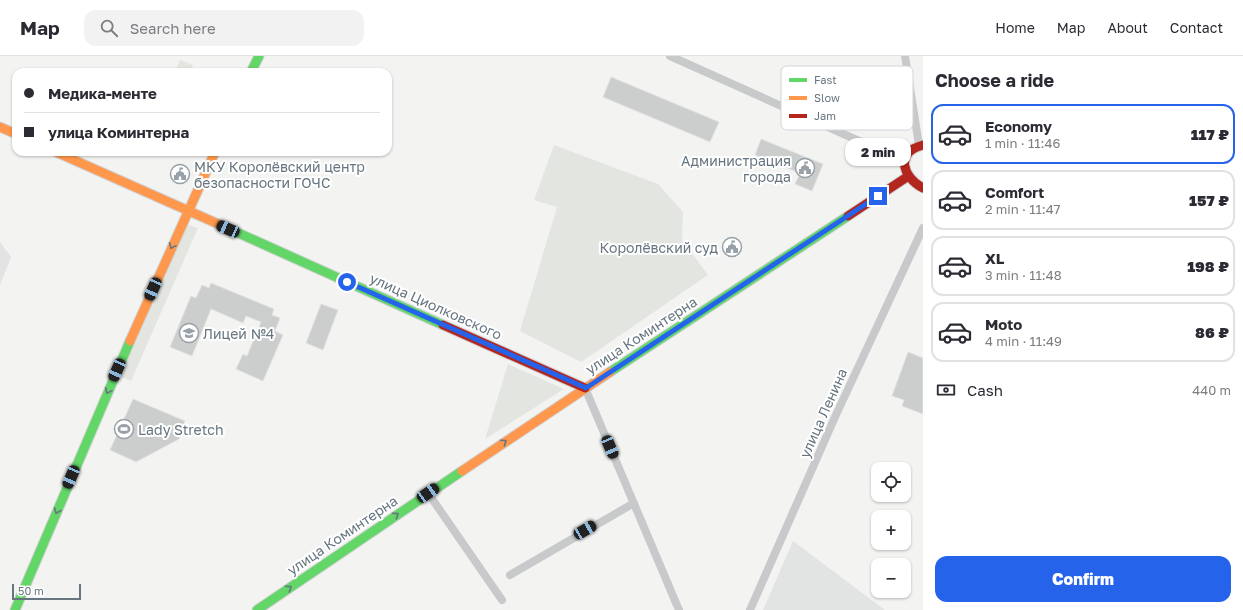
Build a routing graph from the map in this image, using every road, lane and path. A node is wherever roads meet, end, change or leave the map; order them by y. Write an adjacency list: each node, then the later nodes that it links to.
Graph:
1 (259, 56): 5 (main road)
2 (670, 56): 7 (street)
3 (905, 56): 4 (street)
4 (907, 66)
5 (253, 68)
6 (913, 100): 11 (street)
7 (781, 106)
8 (0, 127): 10 (main road)
9 (835, 130): 14 (street)
10 (12, 132)
11 (921, 145): 14 (main road)
12 (65, 156): 17 (main road, улица Циолковского)
13 (213, 156): 17 (main road)
14 (905, 159): 15 (main road)
15 (907, 177): 16 (main road); 19 (main road, улица Коминтерна)
16 (923, 188)
17 (188, 211): 19 (main road, улица Циолковского); 24 (main road, one-way to 24)
18 (923, 228): 27 (street, улица Ленина)
19 (586, 388): 20 (main road, улица Коминтерна, one-way to 19); 21 (street)
20 (428, 493): 23 (street); 25 (main road, улица Коминтерна, one-way to 20)
21 (634, 503): 22 (street); 26 (street)
22 (510, 575)
23 (502, 600)
24 (16, 610)
25 (257, 610)
26 (679, 610)
27 (750, 610)

